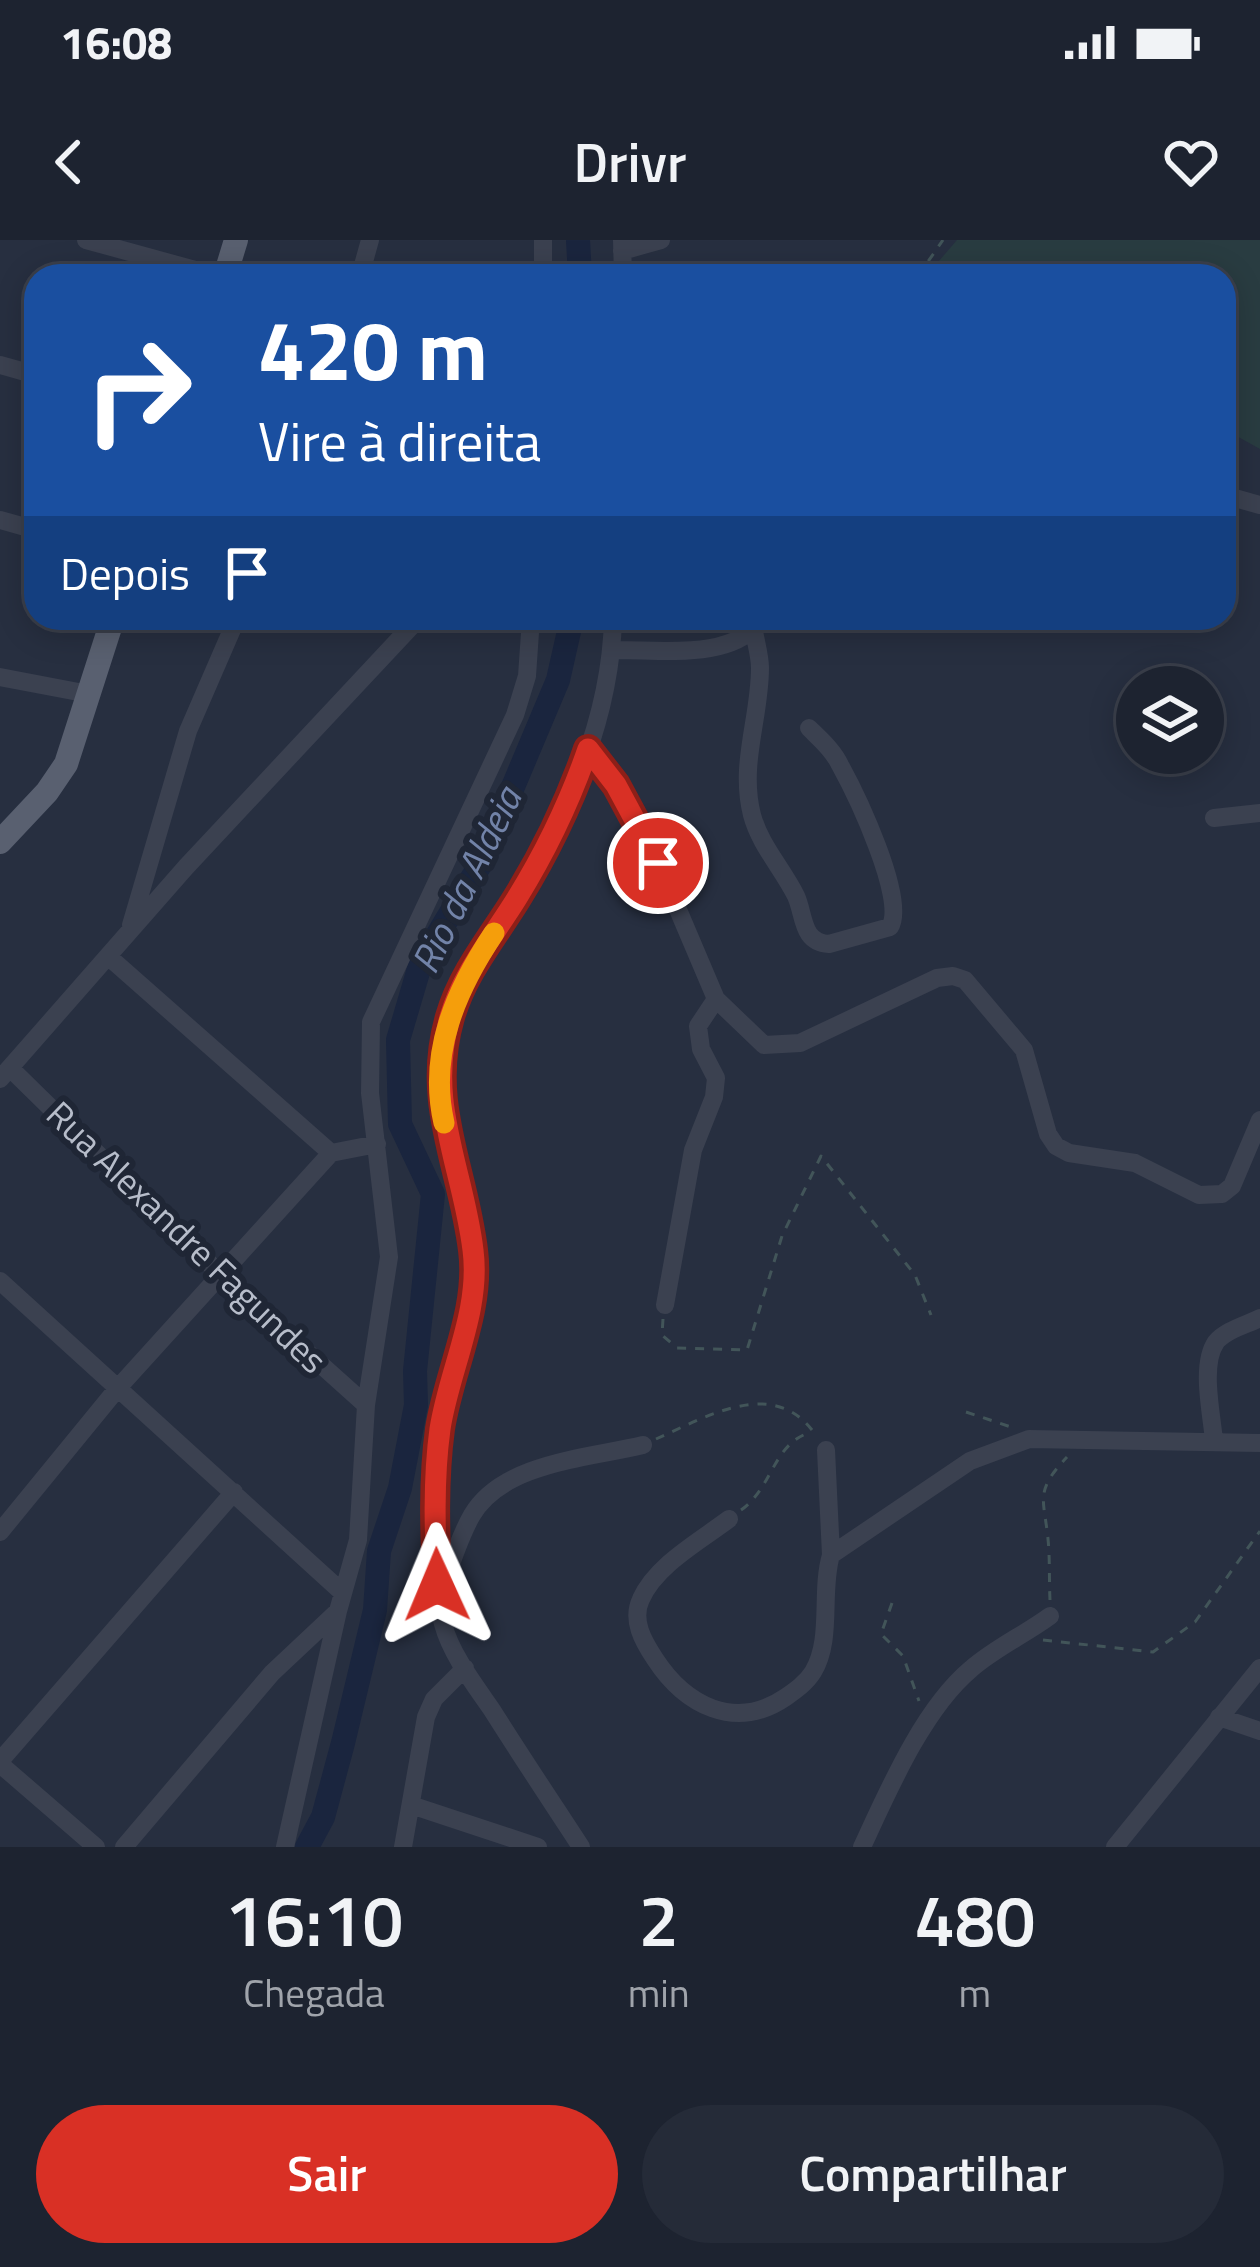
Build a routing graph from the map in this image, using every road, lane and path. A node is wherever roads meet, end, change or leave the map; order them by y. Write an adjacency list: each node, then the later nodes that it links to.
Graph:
1 (86, 240): 4 (street)
2 (661, 240): 3 (street)
3 (622, 245)
4 (176, 264)
5 (109, 630): 14 (main road)
6 (232, 630): 20 (street)
7 (407, 630): 21 (street)
8 (530, 630): 27 (street)
9 (613, 630): 12 (street)
10 (751, 630): 12 (street)
11 (758, 630): 15 (street)
12 (613, 650): 16 (street)
13 (0, 676): 14 (street)
14 (89, 694): 19 (main road)
15 (809, 728)
16 (588, 749): 24 (street); 49 (street)
17 (1260, 813): 18 (street)
18 (1214, 818)
19 (0, 842)
20 (155, 847): 21 (street); 22 (street)
21 (186, 867): 22 (street)
22 (129, 931): 23 (street)
23 (110, 958): 25 (street); 28 (street)
24 (716, 999): 26 (street); 31 (street)
25 (5, 1073): 29 (street, Rua Alexandre Fagundes)
26 (1260, 1120)
27 (376, 1144): 28 (street); 35 (street)
28 (331, 1153): 29 (street)
29 (220, 1274): 34 (street); 35 (street, Rua Alexandre Fagundes)
30 (2, 1288): 34 (street)
31 (665, 1305): 32 (path)
32 (931, 1315)
33 (1260, 1318): 39 (street)
34 (117, 1389): 44 (street); 47 (street)
35 (366, 1406): 50 (street)
36 (966, 1412): 38 (path)
37 (814, 1431): 42 (path); 43 (path); 45 (path)
38 (1050, 1439): 40 (street); 48 (street)
39 (1214, 1442): 40 (street); 41 (street)
40 (1081, 1443): 52 (path)
41 (1260, 1443)
42 (644, 1445): 49 (street)
43 (826, 1450): 48 (street)
44 (234, 1492): 50 (street); 59 (street)
45 (729, 1519): 48 (street)
46 (1260, 1531): 53 (path)
47 (0, 1532)
48 (831, 1555)
49 (438, 1599): 54 (street)
50 (340, 1602): 62 (street); 63 (street)
51 (892, 1603): 57 (path)
52 (1050, 1616): 53 (street)
53 (1009, 1643): 57 (street)
54 (466, 1668): 60 (street); 66 (street)
55 (1260, 1668): 56 (street)
56 (1220, 1717): 58 (street); 68 (street)
57 (925, 1727): 67 (street)
58 (1260, 1731)
59 (0, 1762): 61 (street)
60 (411, 1805): 64 (street); 65 (street)
61 (96, 1847)
62 (124, 1847)
63 (285, 1847)
64 (404, 1847)
65 (538, 1847)
66 (581, 1847)
67 (862, 1847)
68 (1115, 1847)

